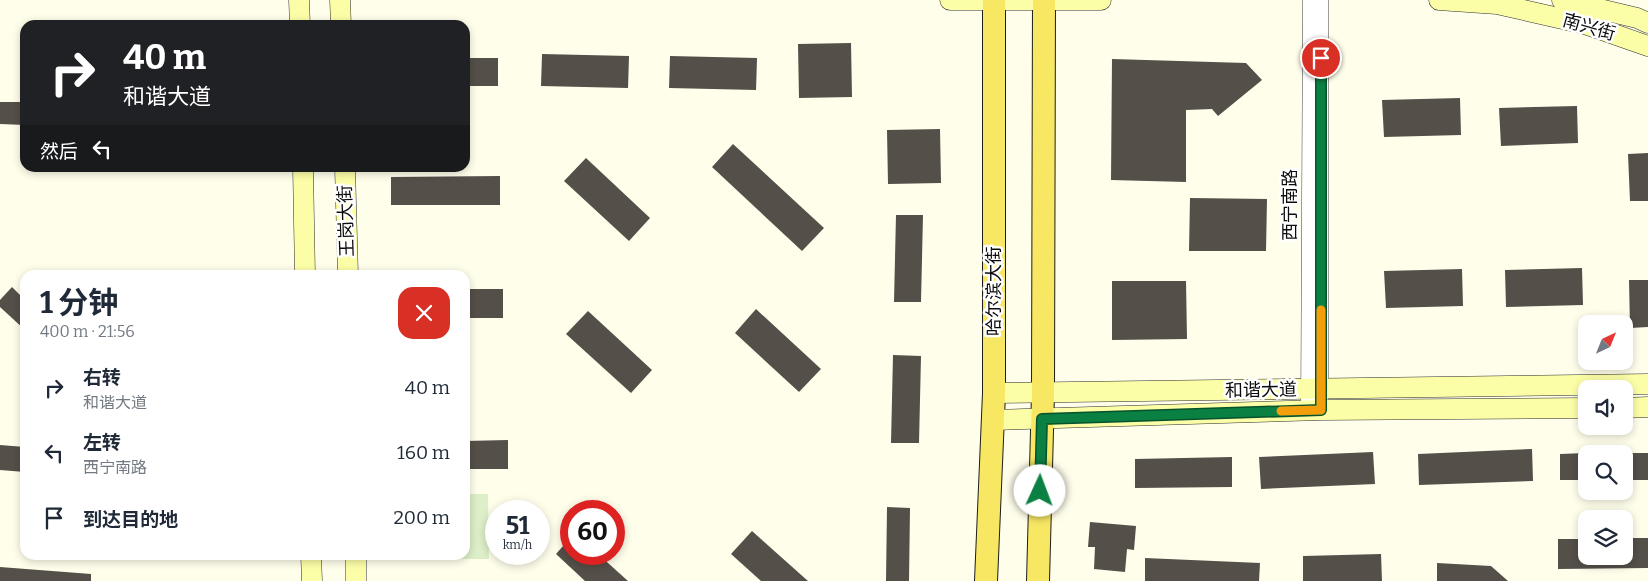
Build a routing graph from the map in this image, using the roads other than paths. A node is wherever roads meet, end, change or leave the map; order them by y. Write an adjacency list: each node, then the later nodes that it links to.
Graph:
1 (300, 0): 11 (main road)
2 (340, 0): 12 (main road)
3 (950, 0): 4 (main road)
4 (994, 0): 5 (main road); 21 (main road, 哈尔滨大街)
5 (1044, 0): 6 (main road); 22 (main road)
6 (1101, 0)
7 (1310, 0): 20 (street, 西宁南路)
8 (1321, 0): 20 (street, 西宁南路)
9 (1439, 0): 14 (main road, 南兴街)
10 (1562, 0): 13 (main road, 南兴街)
11 (300, 20)
12 (341, 20)
13 (1648, 23)
14 (1648, 46)
15 (303, 172): 17 (main road)
16 (345, 172): 18 (main road, 王岗大街)
17 (305, 270)
18 (348, 270)
19 (1648, 384): 20 (main road, 和谐大道)
20 (1315, 389): 22 (main road, 和谐大道); 26 (street, 西宁南路)
21 (994, 393): 22 (main road, 和谐大道); 28 (main road, 哈尔滨大街)
22 (1043, 393): 27 (main road)
23 (1648, 407): 25 (main road)
24 (1578, 408): 26 (main road, 和谐大道)
25 (1633, 408)
26 (1314, 410): 27 (main road, 和谐大道)
27 (1042, 419): 28 (main road, 和谐大道); 34 (main road)
28 (992, 420): 33 (main road, 哈尔滨大街)
29 (311, 560): 31 (main road)
30 (356, 560): 32 (main road)
31 (312, 581)
32 (356, 581)
33 (986, 581)
34 (1038, 581)

